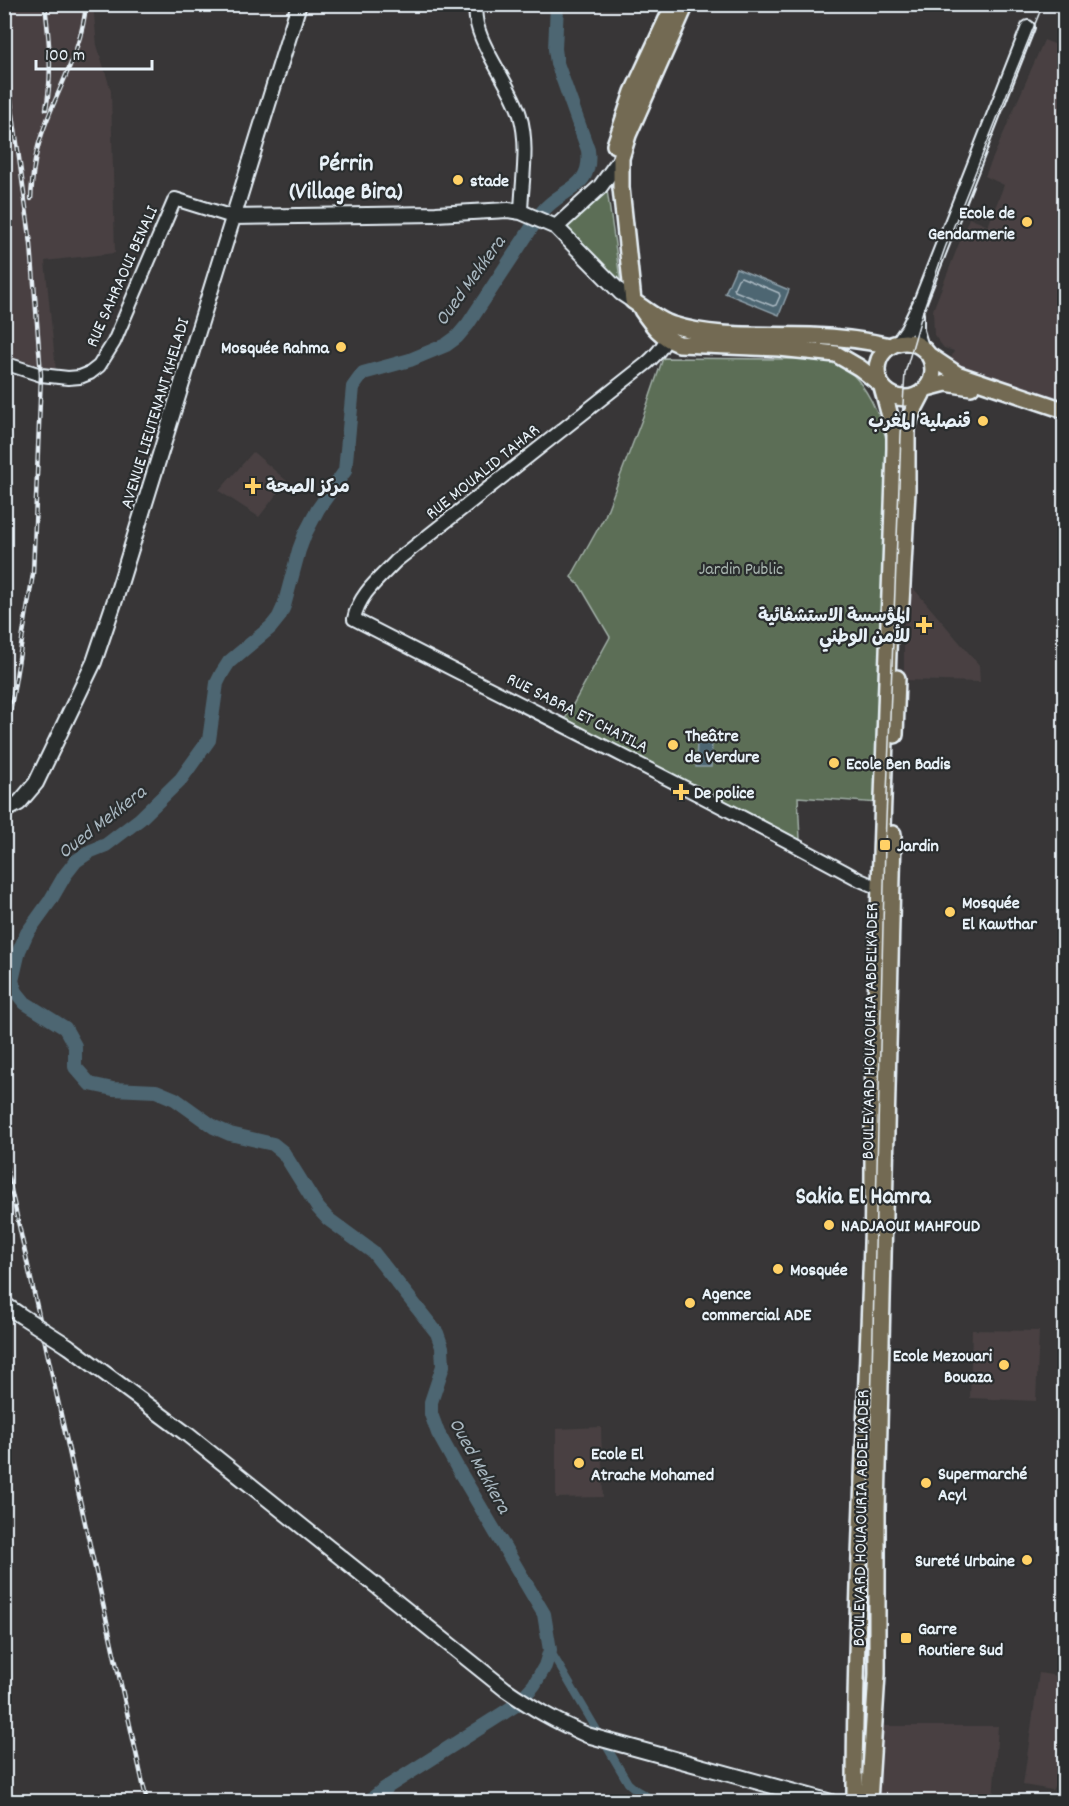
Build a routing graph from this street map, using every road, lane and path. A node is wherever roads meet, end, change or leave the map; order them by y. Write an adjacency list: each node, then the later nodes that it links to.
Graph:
1 (299, 4): 9 (main road, AVENUE LIEUTENANT KHELADI)
2 (476, 4): 8 (street)
3 (674, 4): 6 (main road)
4 (686, 4): 6 (main road)
5 (1028, 27): 12 (street)
6 (616, 159): 7 (main road); 7 (main road); 11 (main road)
7 (594, 193): 10 (main road)
8 (523, 212): 9 (main road); 10 (main road)
9 (233, 217): 17 (street, RUE SAHRAOUI BENALI); 24 (main road, AVENUE LIEUTENANT KHELADI)
10 (553, 225): 11 (main road)
11 (635, 303): 13 (main road)
12 (919, 304): 15 (street); 16 (street)
13 (669, 332): 14 (main road); 23 (street, RUE MOUALID TAHAR)
14 (768, 342): 15 (main road); 18 (main road)
15 (893, 344): 16 (main road); 18 (main road)
16 (926, 352): 19 (main road); 20 (main road)
17 (4, 363)
18 (881, 385): 19 (main road); 22 (main road)
19 (925, 391): 21 (main road); 22 (main road)
20 (1065, 410)
21 (1065, 420)
22 (902, 445): 25 (main road, BOULEVARD HOUAOURIA ABDELKADER)
23 (354, 619): 25 (street, RUE SABRA ET CHATILA)
24 (4, 811)
25 (886, 889): 28 (main road, BOULEVARD HOUAOURIA ABDELKADER); 29 (main road, BOULEVARD HOUAOURIA ABDELKADER)
26 (4, 1304): 27 (main road, bridge)
27 (831, 1802)
28 (855, 1802)
29 (869, 1802)

